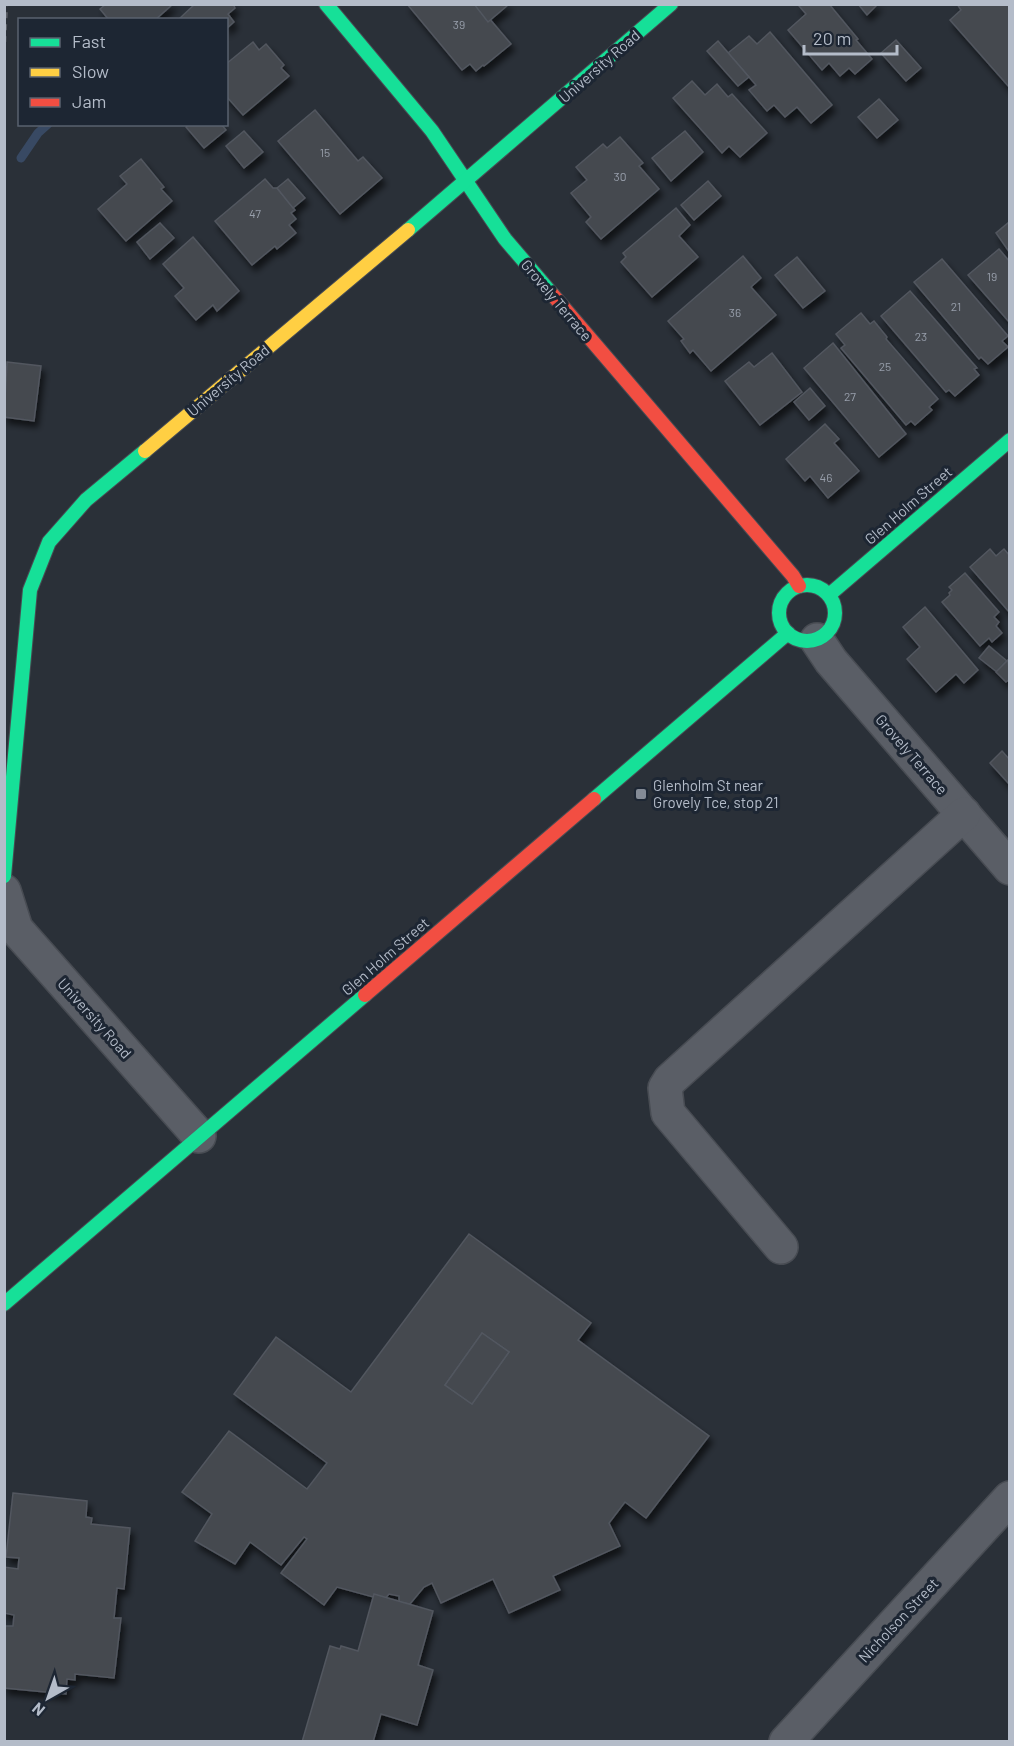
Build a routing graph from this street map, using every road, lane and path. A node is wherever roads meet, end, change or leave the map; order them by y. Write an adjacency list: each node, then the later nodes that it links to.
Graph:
1 (326, 4): 3 (street, Grovely Terrace)
2 (671, 4): 3 (street, University Road)
3 (466, 180): 5 (street, Grovely Terrace); 10 (street, University Road)
4 (1010, 440): 6 (street, Glen Holm Street)
5 (799, 586): 6 (street); 7 (street)
6 (829, 595): 7 (street)
7 (802, 636): 8 (street, Grovely Terrace); 12 (street, Glen Holm Street)
8 (963, 814): 9 (street, Grovely Terrace); 13 (street)
9 (1010, 868)
10 (4, 876)
11 (4, 891): 12 (street, University Road)
12 (200, 1136): 14 (street, Glen Holm Street)
13 (781, 1247)
14 (4, 1304)
15 (1010, 1498): 16 (street, Nicholson Street)
16 (786, 1742)

